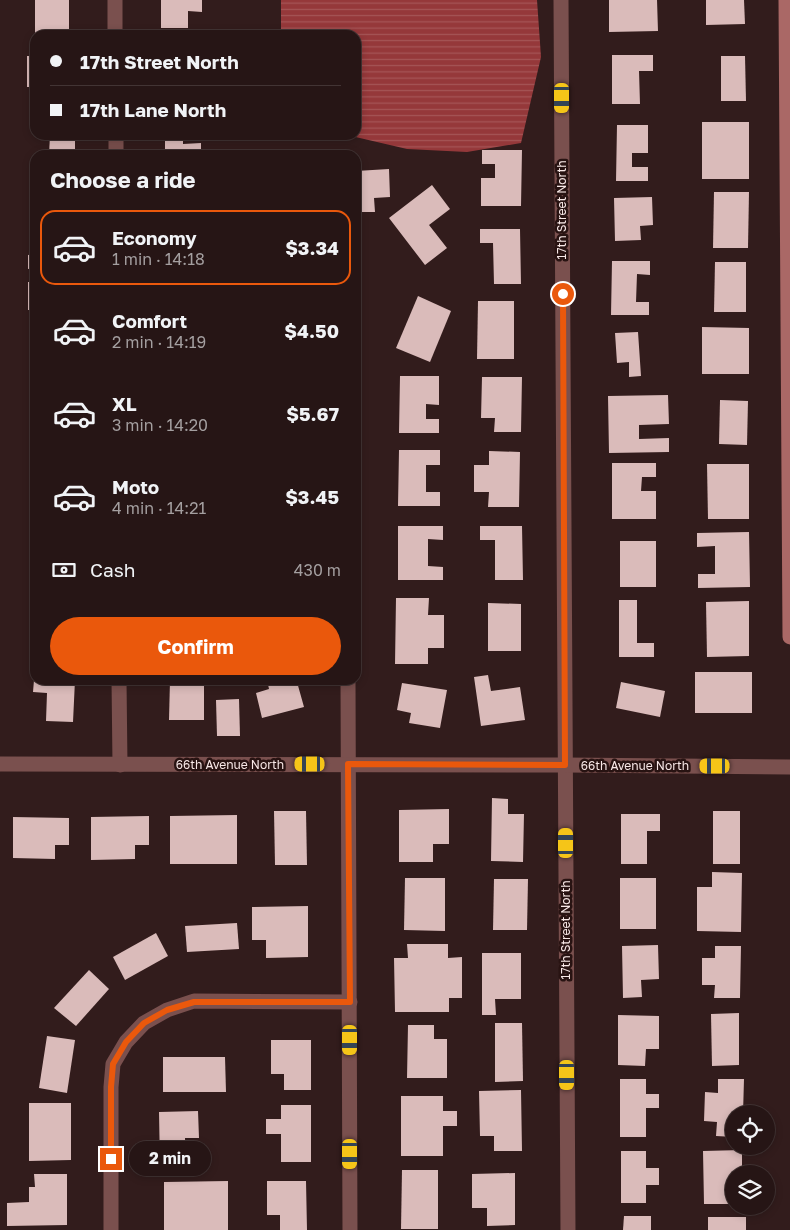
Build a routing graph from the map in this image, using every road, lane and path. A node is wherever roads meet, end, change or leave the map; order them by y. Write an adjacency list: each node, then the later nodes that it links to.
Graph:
1 (115, 0): 4 (street)
2 (561, 0): 11 (street, 17th Street North)
3 (786, 0): 5 (street)
4 (116, 30)
5 (790, 637)
6 (119, 685): 10 (street)
7 (348, 685): 9 (street)
8 (0, 764): 10 (street, 66th Avenue North)
9 (348, 764): 10 (street, 66th Avenue North); 11 (street, 66th Avenue North); 13 (street)
10 (120, 765)
11 (565, 765): 12 (street, 66th Avenue North); 16 (street, 17th Street North)
12 (790, 767)
13 (350, 1002): 14 (street); 15 (street)
14 (111, 1230)
15 (350, 1230)
16 (568, 1230)

